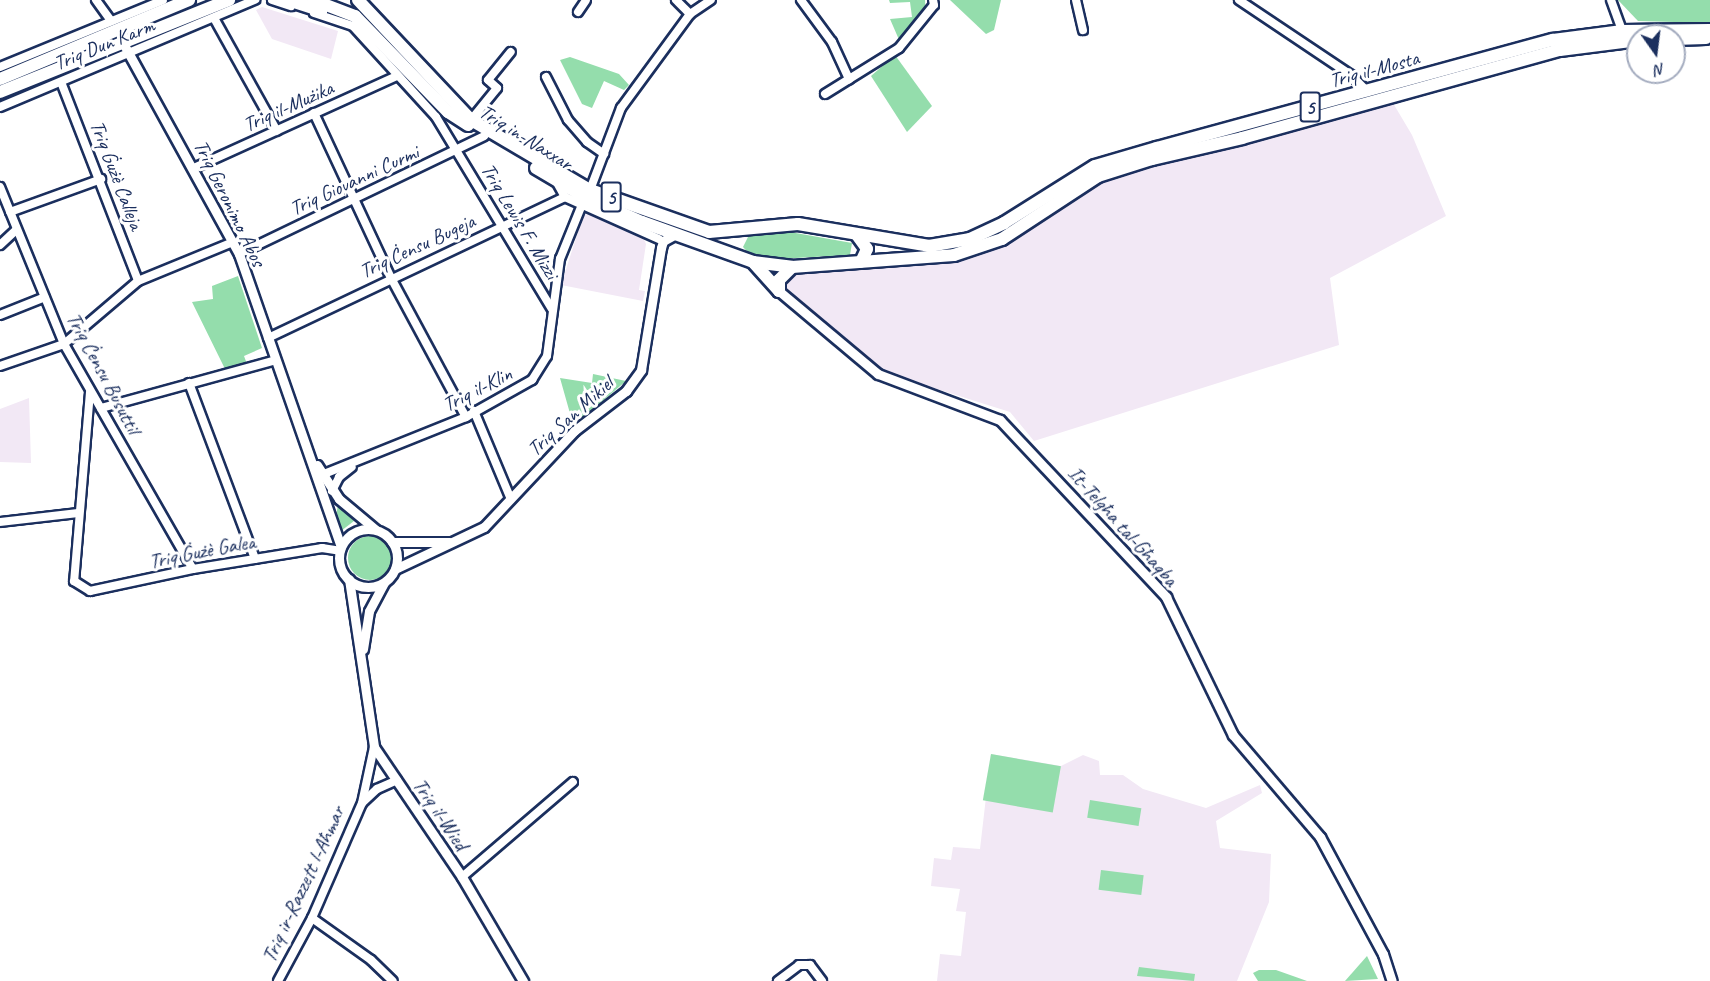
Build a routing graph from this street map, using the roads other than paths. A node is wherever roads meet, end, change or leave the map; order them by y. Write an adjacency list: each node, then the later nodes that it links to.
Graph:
1 (96, 0): 21 (street)
2 (163, 0): 21 (street, Triq Dun Karm)
3 (189, 0): 35 (highway, Triq Dun Karm)
4 (229, 0): 29 (highway, Triq Dun Karm)
5 (255, 0): 20 (street, Triq Dun Karm)
6 (272, 0): 33 (street)
7 (288, 0): 24 (highway)
8 (358, 0): 43 (highway, Triq in-Naxxar / 5)
9 (586, 0): 18 (street)
10 (676, 0): 19 (street)
11 (711, 0): 19 (street)
12 (801, 0): 36 (street)
13 (933, 0): 36 (street)
14 (1076, 0): 22 (street)
15 (1239, 0): 39 (street)
16 (1611, 0): 25 (street)
17 (319, 1): 24 (highway, Triq in-Naxxar / 5)
18 (578, 12)
19 (690, 14): 47 (street, Triq il-Klin)
20 (214, 18): 31 (street, Triq Dun Karm); 44 (street)
21 (111, 21): 32 (street, Triq Dun Karm)
22 (1083, 30)
23 (1710, 30): 25 (highway, Triq il-Mosta / 5)
24 (372, 31): 45 (highway, Triq in-Naxxar / 5)
25 (1622, 32): 39 (highway, Triq il-Mosta / 5)
26 (1710, 38): 27 (highway)
27 (1686, 39)
28 (1626, 42): 63 (highway, Triq il-Mosta / 5)
29 (123, 43): 31 (street, Triq Geronimo Abos); 38 (highway, Triq Dun Karm)
30 (511, 52): 43 (street)
31 (131, 55): 37 (street, Triq Dun Karm); 48 (street, Triq Geronimo Abos)
32 (0, 67)
33 (397, 76): 42 (street, Triq il-Mużika); 46 (street)
34 (546, 77): 47 (street)
35 (0, 79)
36 (849, 79): 40 (street)
37 (61, 82): 41 (street, Triq Dun Karm); 49 (street, Triq Ġużè Calleja)
38 (0, 92)
39 (1368, 92): 63 (highway, Triq il-Mosta / 5)
40 (825, 94)
41 (0, 107)
42 (314, 113): 44 (street, Triq il-Mużika); 54 (street)
43 (471, 120): 52 (highway, Triq in-Naxxar / 5)
44 (277, 131): 48 (street, Triq il-Mużika)
45 (484, 136): 46 (street, Triq Giovanni Curmi); 50 (highway, Triq in-Naxxar / 5)
46 (457, 152): 54 (street, Triq Giovanni Curmi); 56 (street, Triq Lewis F. Mizzi)
47 (604, 154): 52 (street, Triq il-Klin)
48 (194, 168): 61 (street, Triq Geronimo Abos)
49 (101, 179): 55 (street); 69 (street, Triq Ġużè Calleja)
50 (556, 180): 52 (highway, Triq in-Naxxar / 5); 53 (street)
51 (0, 187): 55 (street, Triq Ċensu Busuttil)
52 (586, 196): 53 (street, Triq in-Naxxar); 58 (highway, Triq in-Naxxar / 5); 60 (highway, Triq in-Naxxar / 5); 72 (street, Triq il-Klin)
53 (565, 197): 56 (street, Triq Ċensu Bugeja)
54 (356, 199): 64 (street, Triq Giovanni Curmi); 68 (street)
55 (10, 212): 57 (street, Triq Ċensu Busuttil)
56 (500, 226): 68 (street, Triq Ċensu Bugeja); 72 (street, Triq Lewis F. Mizzi)
57 (16, 230): 62 (street); 71 (street, Triq Ċensu Busuttil)
58 (741, 231): 59 (highway, Triq in-Naxxar / 5); 65 (highway)
59 (857, 235): 63 (highway, Triq in-Naxxar / 5); 66 (highway)
60 (659, 238): 65 (highway, Triq in-Naxxar / 5); 87 (street, Triq San Mikiel)
61 (233, 242): 64 (street, Triq Geronimo Abos); 69 (street)
62 (0, 245)
63 (931, 252): 66 (highway, Triq in-Naxxar / 5)
64 (239, 254): 74 (street, Triq Geronimo Abos)
65 (748, 261): 67 (highway, Triq in-Naxxar / 5); 70 (highway)
66 (861, 262): 67 (highway, Triq in-Naxxar / 5)
67 (792, 267): 70 (highway)
68 (392, 278): 74 (street, Triq Ċensu Bugeja); 82 (street)
69 (138, 281): 75 (street)
70 (779, 291): 111 (street, It-Telgħa tal-Għaqba)
71 (45, 297): 73 (street); 75 (street, Triq Ċensu Busuttil)
72 (552, 309): 81 (street, Triq il-Klin)
73 (0, 315)
74 (268, 338): 76 (street, Triq Geronimo Abos)
75 (64, 344): 77 (street); 79 (street, Triq Ċensu Busuttil)
76 (276, 360): 78 (street); 83 (street, Triq Geronimo Abos)
77 (0, 366)
78 (189, 383): 80 (street); 94 (street)
79 (90, 392): 80 (street, Triq Ċensu Busuttil); 88 (street)
80 (101, 408): 95 (street, Triq Ċensu Busuttil)
81 (474, 411): 82 (street, Triq il-Klin); 87 (street)
82 (466, 417): 84 (street, Triq il-Klin)
83 (311, 455): 85 (street, Triq Geronimo Abos); 93 (street, Triq Geronimo Abos)
84 (358, 462): 85 (street, Triq il-Klin); 86 (street, Triq il-Klin)
85 (324, 474): 86 (street, Triq Geronimo Abos)
86 (332, 491): 90 (street, Triq Geronimo Abos)
87 (510, 497): 92 (street, Triq San Mikiel)
88 (78, 513): 89 (street); 95 (street, Triq Ġużè Galea)
89 (0, 522)
90 (380, 532): 91 (street); 93 (street)
91 (392, 542): 92 (street, Triq San Mikiel); 96 (street)
92 (454, 542): 96 (street, Triq San Mikiel)
93 (341, 549): 94 (street, Triq Ġużè Galea); 97 (street)
94 (255, 559): 95 (street, Triq Ġużè Galea)
95 (193, 569)
96 (395, 569): 98 (street)
97 (349, 579): 98 (street); 99 (street, Triq il-Wied)
98 (384, 583): 99 (street, Triq il-Wied)
99 (362, 656): 100 (street, Triq il-Wied)
100 (374, 747): 101 (street, Triq il-Wied); 103 (street, Triq ir-Razzett l-Aħmar)
101 (397, 780): 103 (street, Triq ir-Razzett l-Aħmar); 104 (street, Triq il-Wied)
102 (573, 782): 104 (street)
103 (362, 803): 105 (street, Triq ir-Razzett l-Aħmar)
104 (462, 877): 108 (street, Triq il-Wied)
105 (312, 918): 106 (street, Triq ir-Razzett l-Aħmar); 107 (street)
106 (278, 981)
107 (393, 981)
108 (523, 981)
109 (778, 981): 110 (street)
110 (822, 981)
111 (1392, 981)

